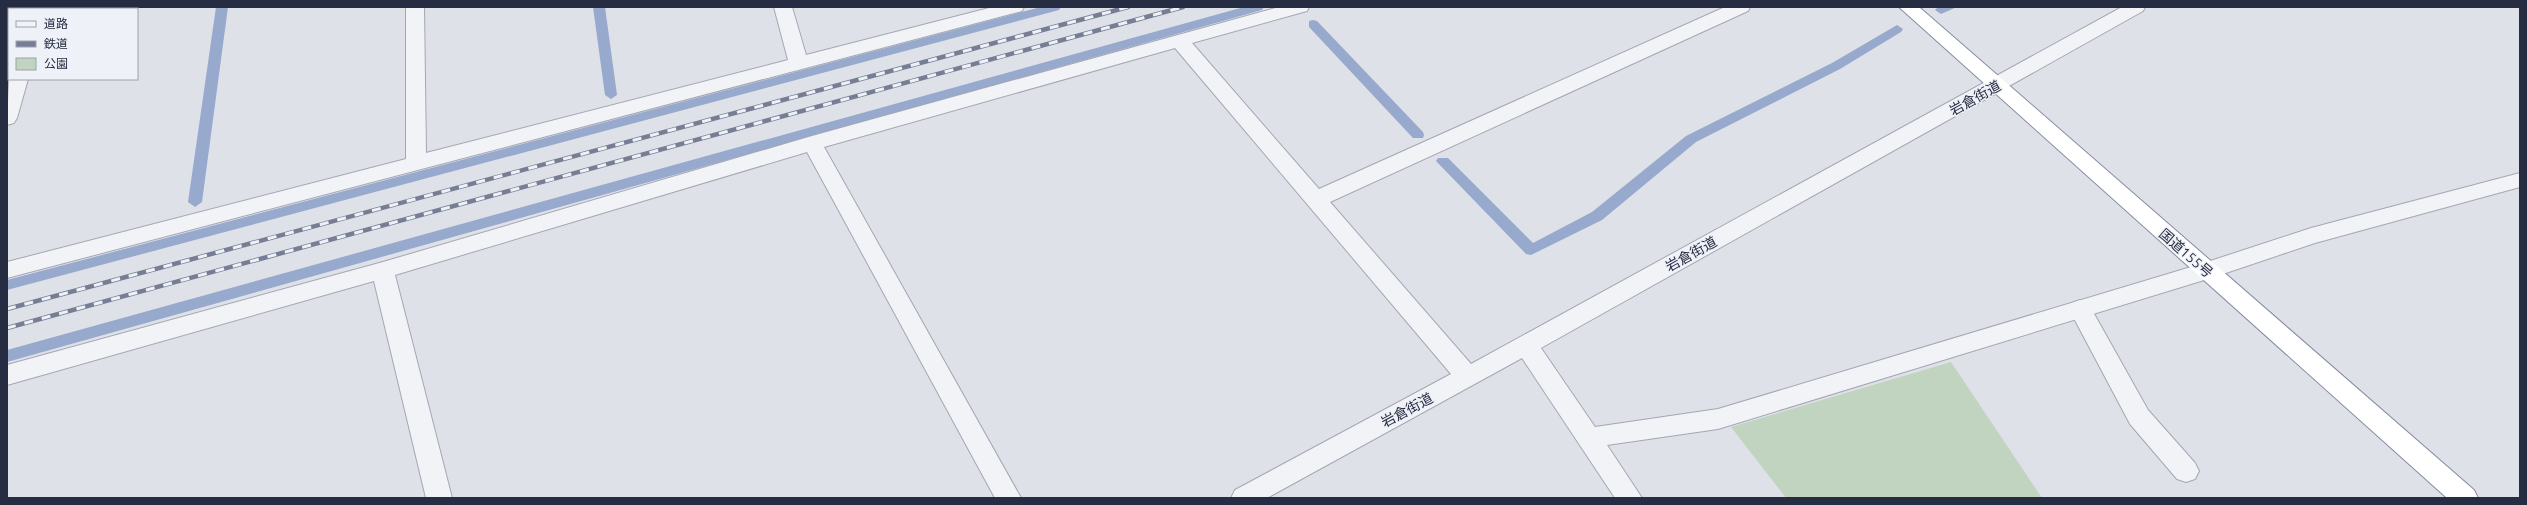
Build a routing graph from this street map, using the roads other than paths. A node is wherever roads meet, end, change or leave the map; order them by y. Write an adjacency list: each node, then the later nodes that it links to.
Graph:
1 (415, 7): 14 (street)
2 (783, 7): 9 (street)
3 (1015, 7): 9 (street)
4 (1300, 7): 8 (street)
5 (1741, 7): 16 (street)
6 (1908, 7): 11 (highway, 国道155号)
7 (2136, 7): 11 (street, 岩倉街道)
8 (1180, 41): 13 (street); 16 (street)
9 (800, 63): 14 (street)
10 (18, 80): 12 (street)
11 (1996, 86): 19 (highway, 国道155号); 21 (street, 岩倉街道)
12 (7, 118)
13 (812, 143): 18 (street); 27 (street)
14 (416, 163): 17 (street)
15 (2520, 180): 19 (street)
16 (1315, 200): 23 (street)
17 (7, 270)
18 (383, 270): 22 (street); 26 (street)
19 (2206, 271): 20 (street); 30 (highway, 国道155号)
20 (2080, 310): 24 (street); 25 (street)
21 (1526, 345): 23 (street, 岩倉街道); 24 (street)
22 (7, 375)
23 (1468, 377): 28 (street, 岩倉街道)
24 (1587, 438): 29 (street)
25 (2186, 471)
26 (439, 498)
27 (1008, 498)
28 (1244, 498)
29 (1629, 498)
30 (2465, 498)

